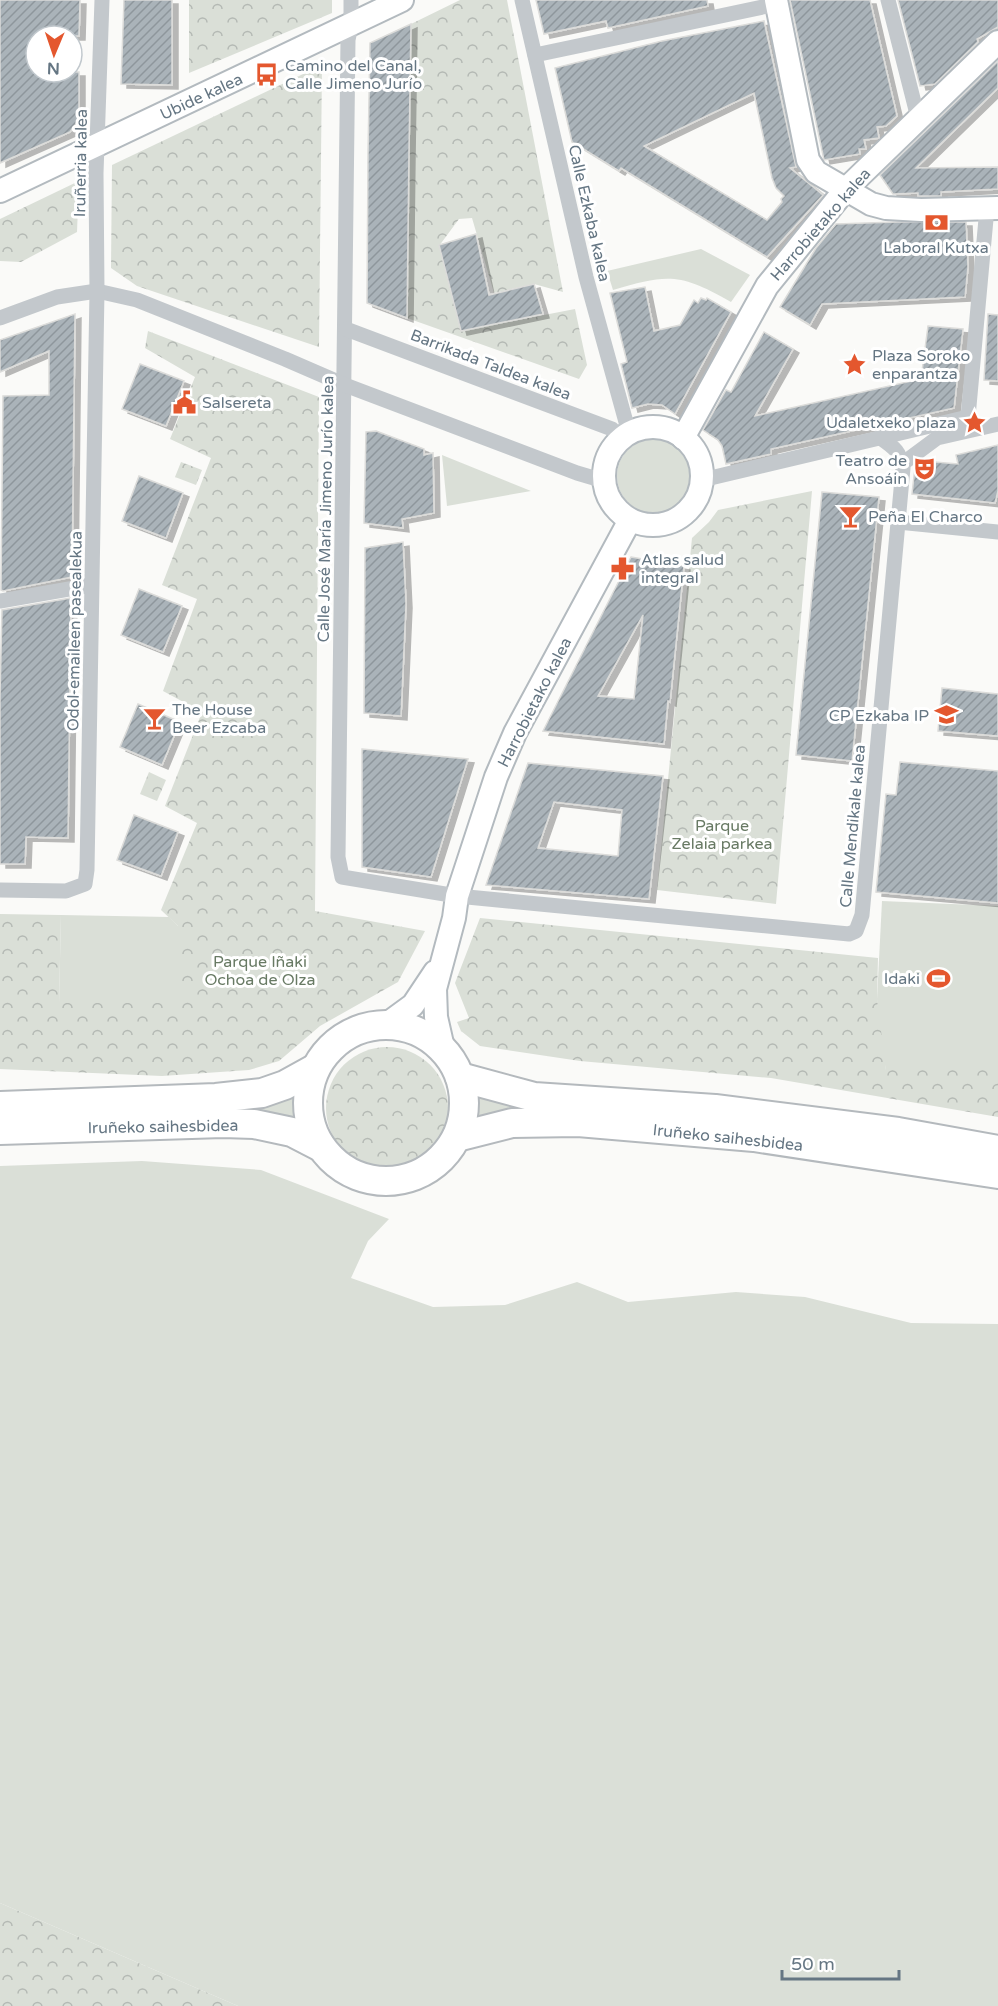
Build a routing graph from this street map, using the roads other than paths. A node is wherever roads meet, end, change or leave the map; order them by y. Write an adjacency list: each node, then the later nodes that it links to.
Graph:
1 (102, 0): 11 (street, Iruñerria kalea)
2 (351, 0): 7 (street, Calle José María Jimeno Jurío kalea)
3 (402, 0): 7 (main road, Ubide kalea)
4 (522, 0): 9 (street, Calle Ezkaba kalea)
5 (888, 0): 10 (street)
6 (776, 2): 9 (street); 12 (main road)
7 (351, 25): 11 (main road, Ubide kalea); 17 (street, Calle José María Jimeno Jurío kalea)
8 (998, 42): 10 (main road, Harrobietako kalea)
9 (535, 55): 20 (street, Calle Ezkaba kalea)
10 (918, 118): 12 (main road, Harrobietako kalea)
11 (98, 145): 13 (main road, Ubide kalea); 15 (street, Iruñerria kalea)
12 (845, 190): 14 (main road); 21 (main road, Harrobietako kalea)
13 (0, 191)
14 (992, 208): 22 (street)
15 (97, 291): 16 (street); 18 (street); 31 (street, Odol-emaileen pasealekua)
16 (0, 318)
17 (346, 329): 18 (street, Calle José María Jimeno Jurío kalea); 20 (street, Barrikada Taldea kalea)
18 (345, 385): 25 (street); 32 (street, Calle José María Jimeno Jurío kalea)
19 (998, 424): 23 (street)
20 (625, 436): 21 (main road); 25 (main road)
21 (683, 438): 24 (main road)
22 (882, 439): 23 (street); 24 (street)
23 (902, 464): 27 (street, Calle Mendikale kalea)
24 (702, 480): 26 (main road)
25 (604, 481): 26 (main road)
26 (630, 520): 32 (main road, Harrobietako kalea)
27 (898, 522): 28 (street); 32 (street, Calle Mendikale kalea)
28 (998, 532)
29 (86, 586): 30 (street, Odol-emaileen pasealekua)
30 (0, 601)
31 (0, 890)
32 (457, 896): 33 (main road, Harrobietako kalea)
33 (441, 963): 34 (main road, Harrobietako kalea); 35 (main road, Harrobietako kalea)
34 (387, 1024): 35 (highway); 36 (highway)
35 (443, 1048): 37 (highway)
36 (315, 1069): 38 (highway, Iruñeko saihesbidea); 41 (highway)
37 (460, 1077): 40 (highway); 42 (highway, Iruñeko saihesbidea)
38 (0, 1106)
39 (0, 1130): 41 (highway, Iruñeko saihesbidea)
40 (457, 1137): 41 (highway); 43 (highway, Iruñeko saihesbidea)
41 (321, 1147)
42 (998, 1150)
43 (998, 1174)

